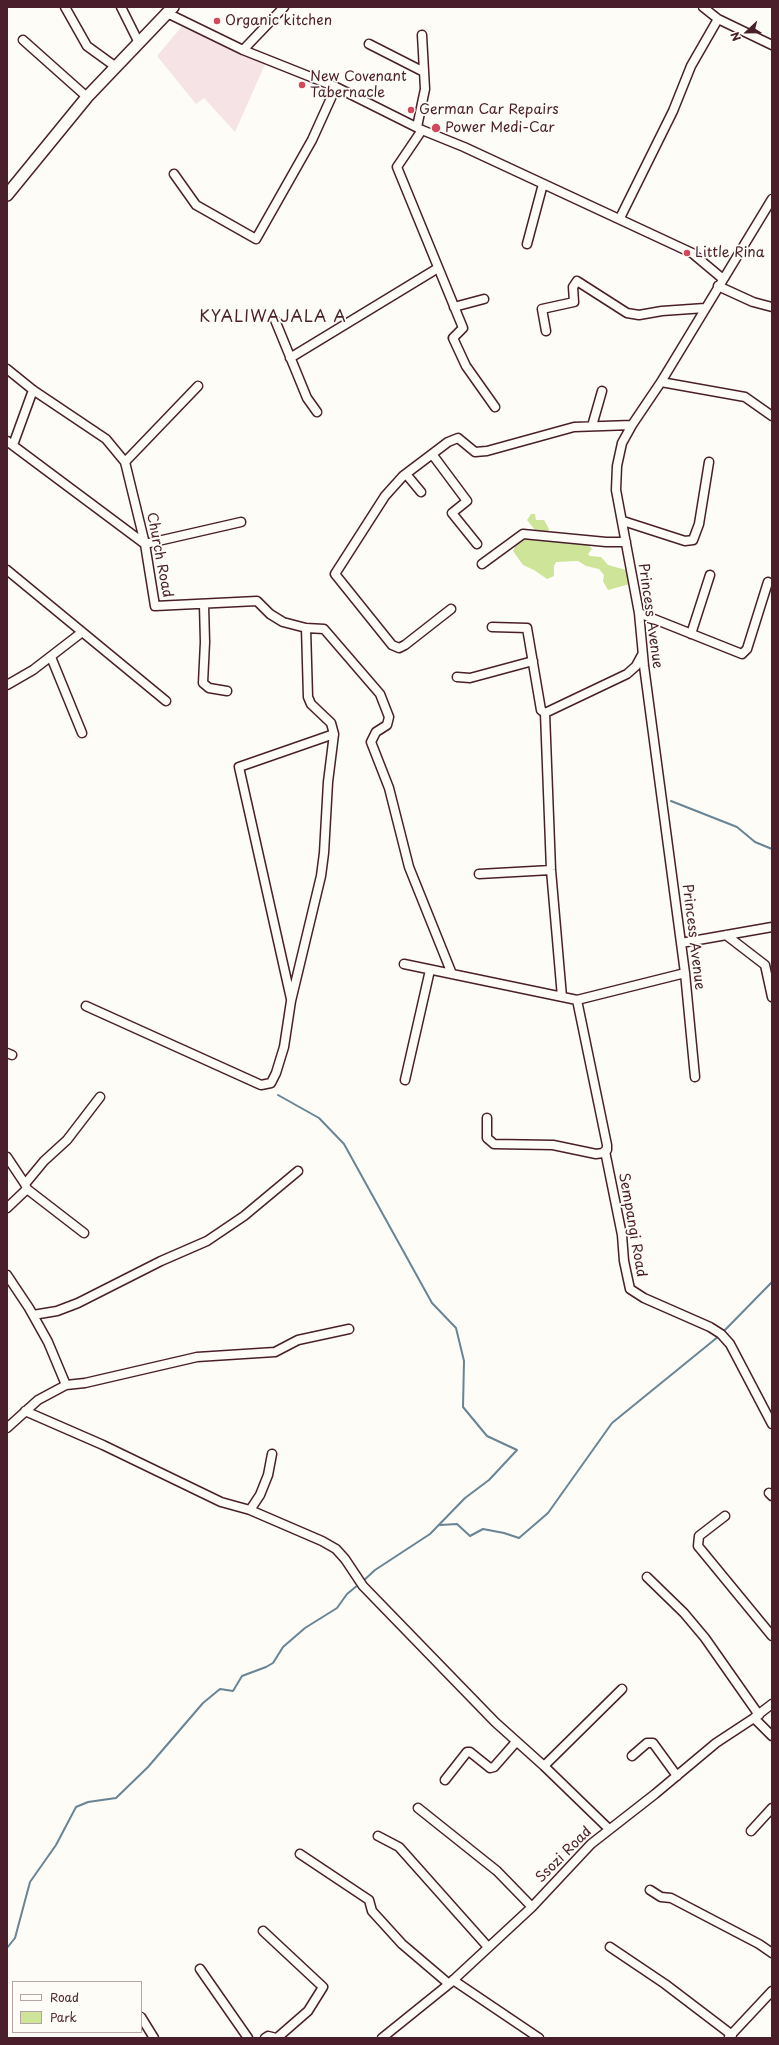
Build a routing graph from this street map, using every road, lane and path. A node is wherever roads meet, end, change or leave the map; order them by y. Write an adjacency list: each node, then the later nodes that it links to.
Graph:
1 (65, 7): 13 (street)
2 (121, 7): 9 (street)
3 (284, 7): 12 (street)
4 (703, 7): 6 (street)
5 (170, 10): 9 (street); 12 (street)
6 (718, 20): 11 (street); 22 (street)
7 (422, 35): 14 (street)
8 (23, 40): 16 (street)
9 (139, 43): 13 (street)
10 (369, 44): 14 (street)
11 (772, 45)
12 (244, 50): 15 (street)
13 (116, 67): 16 (street)
14 (424, 72): 17 (street)
15 (336, 87): 17 (street); 18 (street)
16 (87, 97): 20 (street)
17 (420, 128): 19 (street); 24 (street)
18 (174, 174)
19 (543, 184): 22 (street); 23 (street)
20 (7, 195)
21 (772, 199): 25 (street, Princess Avenue)
22 (620, 218): 25 (street)
23 (527, 244)
24 (438, 268): 28 (street); 33 (street)
25 (723, 279): 26 (street, Princess Avenue)
26 (718, 286): 29 (street); 30 (street, Princess Avenue)
27 (484, 299): 28 (street)
28 (454, 307): 39 (street)
29 (772, 307)
30 (705, 308): 32 (street); 35 (street, Princess Avenue)
31 (275, 320): 33 (street)
32 (546, 331)
33 (290, 358): 40 (street)
34 (7, 369): 37 (street, Church Road)
35 (661, 382): 41 (street); 42 (street, Princess Avenue)
36 (198, 386): 46 (street)
37 (33, 390): 44 (street); 46 (street, Church Road)
38 (602, 392): 43 (street)
39 (496, 407)
40 (317, 412)
41 (772, 416)
42 (632, 425): 43 (street); 50 (street, Princess Avenue)
43 (592, 426): 45 (street)
44 (10, 443): 53 (street)
45 (432, 454): 48 (street); 54 (street)
46 (125, 462): 53 (street, Church Road)
47 (709, 462): 50 (street)
48 (406, 474): 49 (street); 60 (street)
49 (421, 492)
50 (623, 521): 52 (street, Princess Avenue)
51 (241, 522): 53 (street)
52 (626, 542): 55 (street); 61 (street, Princess Avenue)
53 (145, 544): 59 (street, Church Road)
54 (477, 544)
55 (482, 564)
56 (7, 570): 64 (street)
57 (710, 575): 65 (street)
58 (768, 582): 65 (street)
59 (204, 605): 63 (street, Church Road); 71 (street)
60 (451, 609)
61 (639, 613): 65 (street); 66 (street, Princess Avenue)
62 (492, 627): 68 (street)
63 (306, 628): 75 (street); 84 (street, Church Road)
64 (81, 633): 67 (street); 72 (street)
65 (691, 634)
66 (642, 654): 73 (street); 80 (street, Princess Avenue)
67 (51, 657): 70 (street); 74 (street)
68 (533, 662): 69 (street); 73 (street)
69 (457, 677)
70 (7, 685)
71 (227, 691)
72 (166, 701)
73 (545, 713): 76 (street)
74 (82, 733)
75 (334, 734): 88 (street); 88 (street)
76 (551, 870): 77 (street); 85 (street)
77 (479, 874)
78 (772, 927): 79 (street)
79 (726, 935): 80 (street); 86 (street)
80 (681, 943): 83 (street, Princess Avenue)
81 (404, 964): 82 (street)
82 (430, 970): 84 (street); 91 (street)
83 (685, 973): 87 (street); 90 (street, Princess Avenue)
84 (452, 974): 85 (street)
85 (562, 997): 87 (street)
86 (772, 997)
87 (577, 1000): 94 (street)
88 (291, 1001): 89 (street)
89 (86, 1006)
90 (695, 1077)
91 (405, 1080)
92 (100, 1097): 97 (street)
93 (486, 1118): 94 (street)
94 (605, 1151): 105 (street, Sempangi Road)
95 (7, 1157): 97 (street)
96 (298, 1171): 101 (street)
97 (26, 1186): 98 (street); 99 (street)
98 (7, 1208)
99 (84, 1233)
100 (7, 1275): 101 (street)
101 (33, 1315): 103 (street)
102 (349, 1329): 103 (street)
103 (66, 1385): 104 (street)
104 (25, 1411): 106 (street); 108 (street)
105 (772, 1424)
106 (7, 1428)
107 (272, 1454): 108 (street)
108 (250, 1510): 116 (street)
109 (725, 1516): 111 (street)
110 (647, 1577): 114 (street)
111 (772, 1636)
112 (622, 1689): 118 (street)
113 (772, 1704): 114 (street, Ssozi Road)
114 (757, 1716): 115 (street); 119 (street, Ssozi Road)
115 (772, 1736)
116 (516, 1742): 118 (street); 120 (street)
117 (632, 1756): 119 (street)
118 (544, 1766): 123 (street)
119 (677, 1776): 123 (street, Ssozi Road)
120 (445, 1780)
121 (418, 1808): 128 (street)
122 (772, 1808): 124 (street)
123 (609, 1829): 128 (street, Ssozi Road)
124 (751, 1831)
125 (378, 1836): 130 (street)
126 (300, 1854): 134 (street)
127 (650, 1890): 132 (street)
128 (532, 1906): 130 (street, Ssozi Road)
129 (263, 1931): 141 (street)
130 (488, 1947): 134 (street, Ssozi Road)
131 (610, 1947): 137 (street)
132 (772, 1953)
133 (200, 1969): 139 (street)
134 (451, 1982): 142 (street, Ssozi Road); 143 (street)
135 (772, 1991): 137 (street)
136 (142, 2019): 138 (street)
137 (730, 2036)
138 (154, 2038)
139 (248, 2038)
140 (265, 2038): 141 (street)
141 (277, 2038)
142 (382, 2038)
143 (539, 2038)

